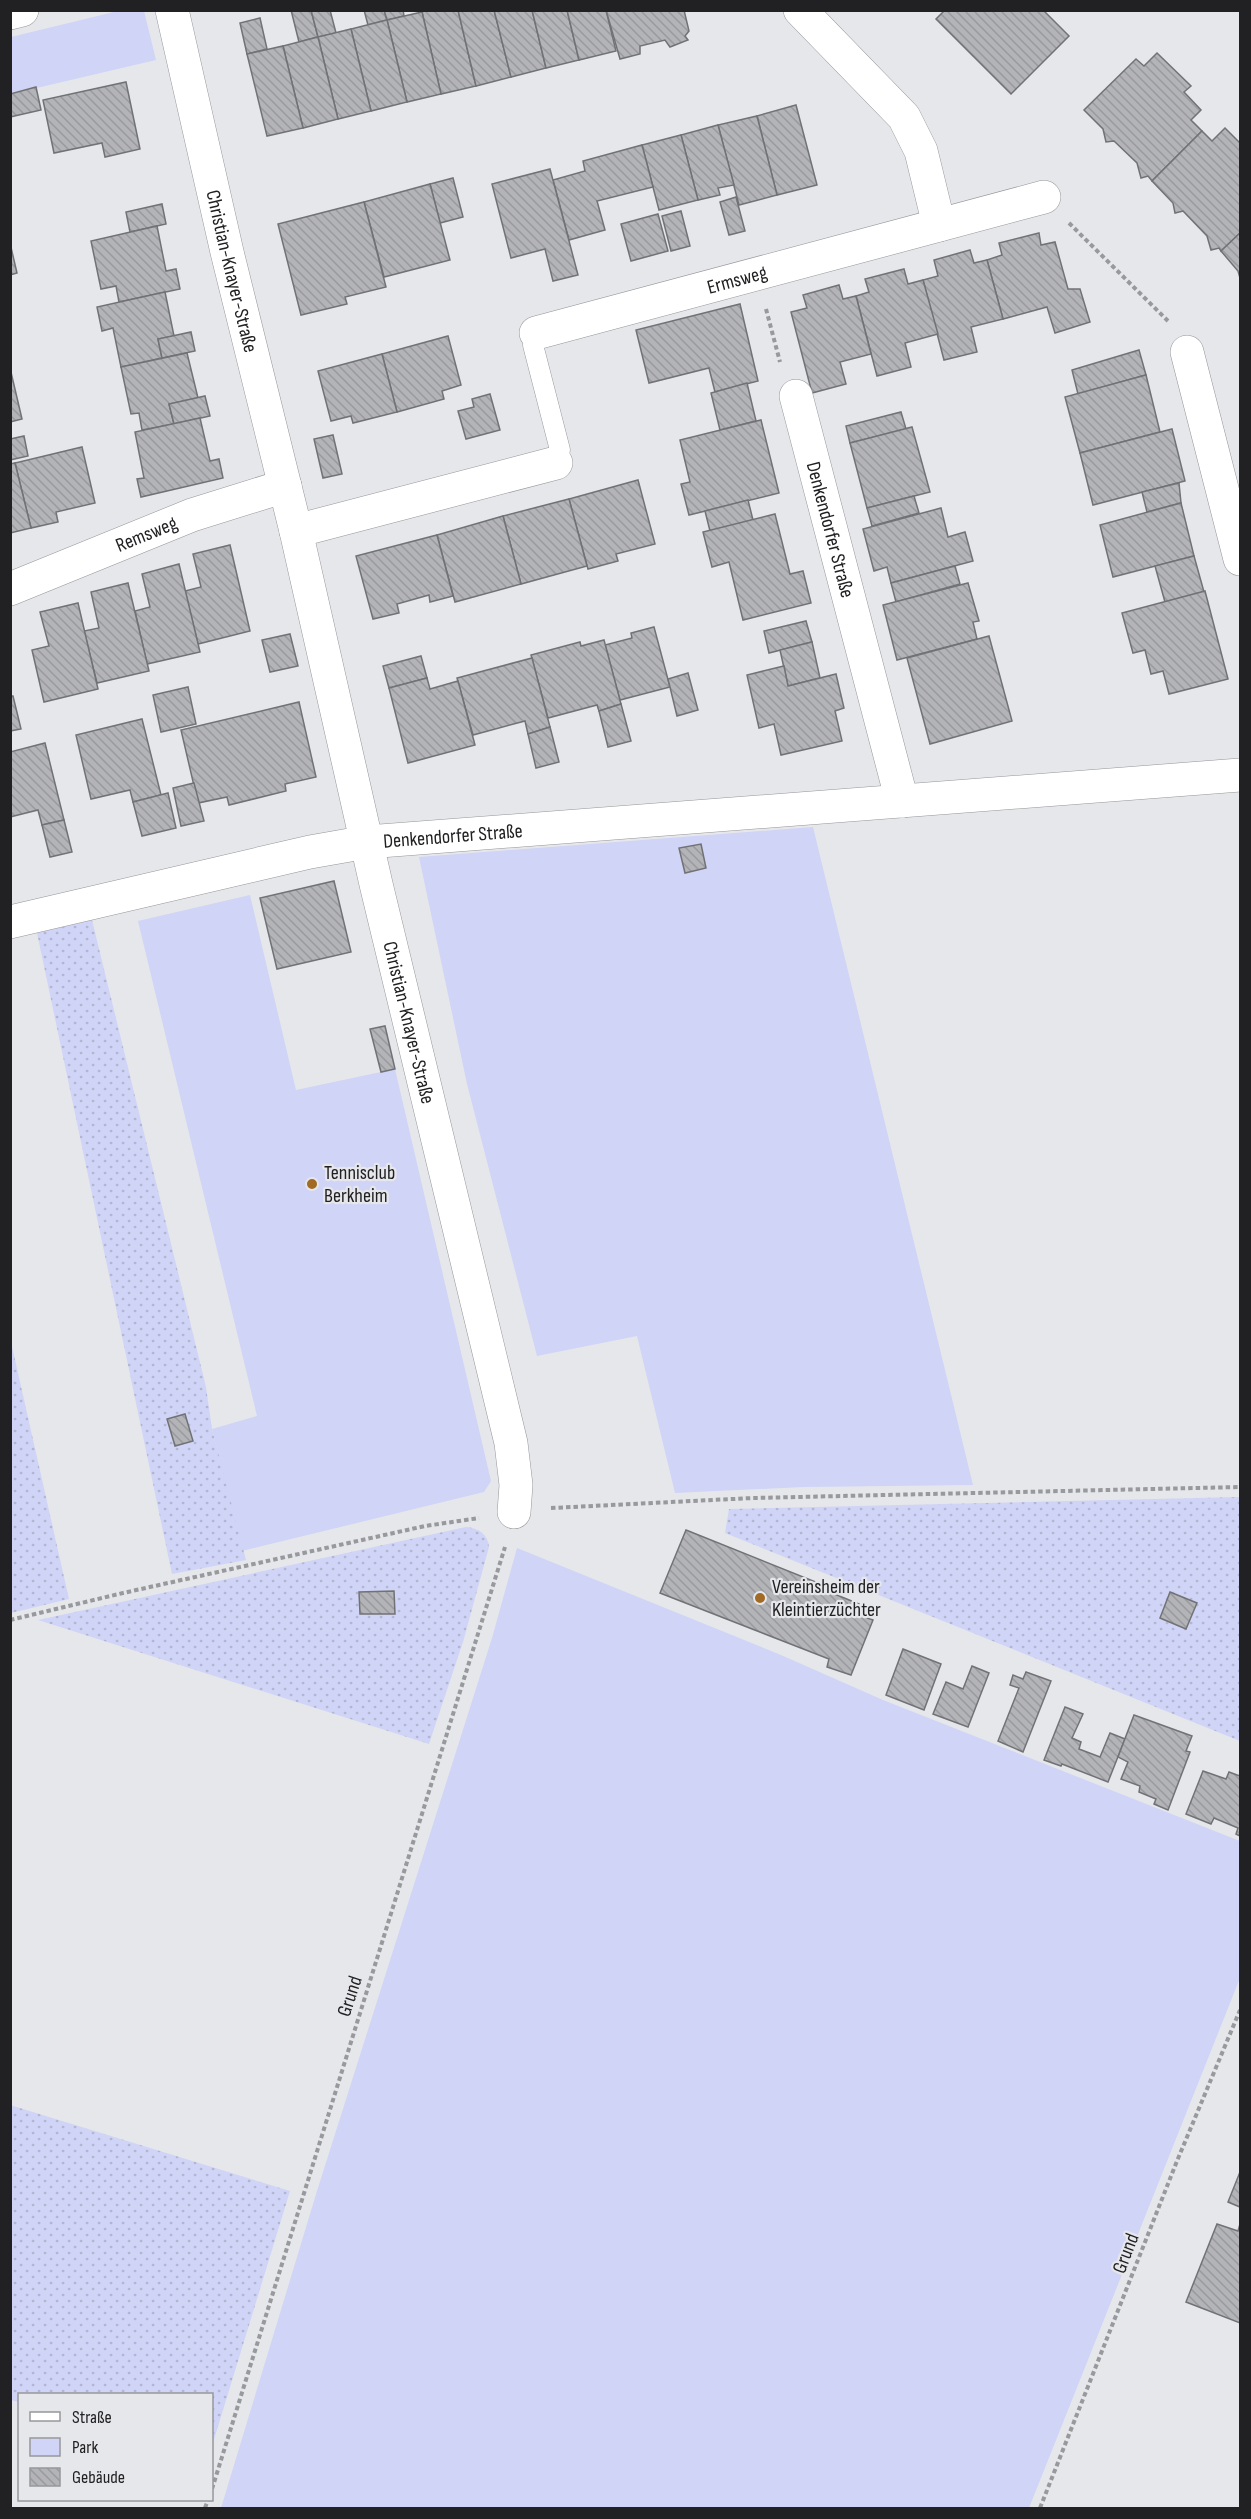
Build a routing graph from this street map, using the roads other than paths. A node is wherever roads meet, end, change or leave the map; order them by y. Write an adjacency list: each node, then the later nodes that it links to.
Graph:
1 (22, 10): 4 (street)
2 (171, 10): 11 (street, Christian-Knayer-Straße)
3 (800, 10): 6 (street)
4 (10, 13)
5 (1044, 197): 6 (street, Ermsweg)
6 (939, 225): 7 (street, Ermsweg)
7 (536, 333): 10 (lane)
8 (1187, 352): 13 (street)
9 (796, 396): 16 (street, Denkendorfer Straße)
10 (556, 463): 12 (street)
11 (285, 486): 12 (street, Christian-Knayer-Straße); 14 (street, Remsweg)
12 (296, 531): 17 (street, Christian-Knayer-Straße)
13 (1240, 559)
14 (10, 589)
15 (1240, 775): 16 (street, Denkendorfer Straße)
16 (902, 801): 17 (street, Denkendorfer Straße)
17 (367, 842): 18 (street, Denkendorfer Straße); 19 (street, Christian-Knayer-Straße)
18 (10, 922)
19 (514, 1512)

